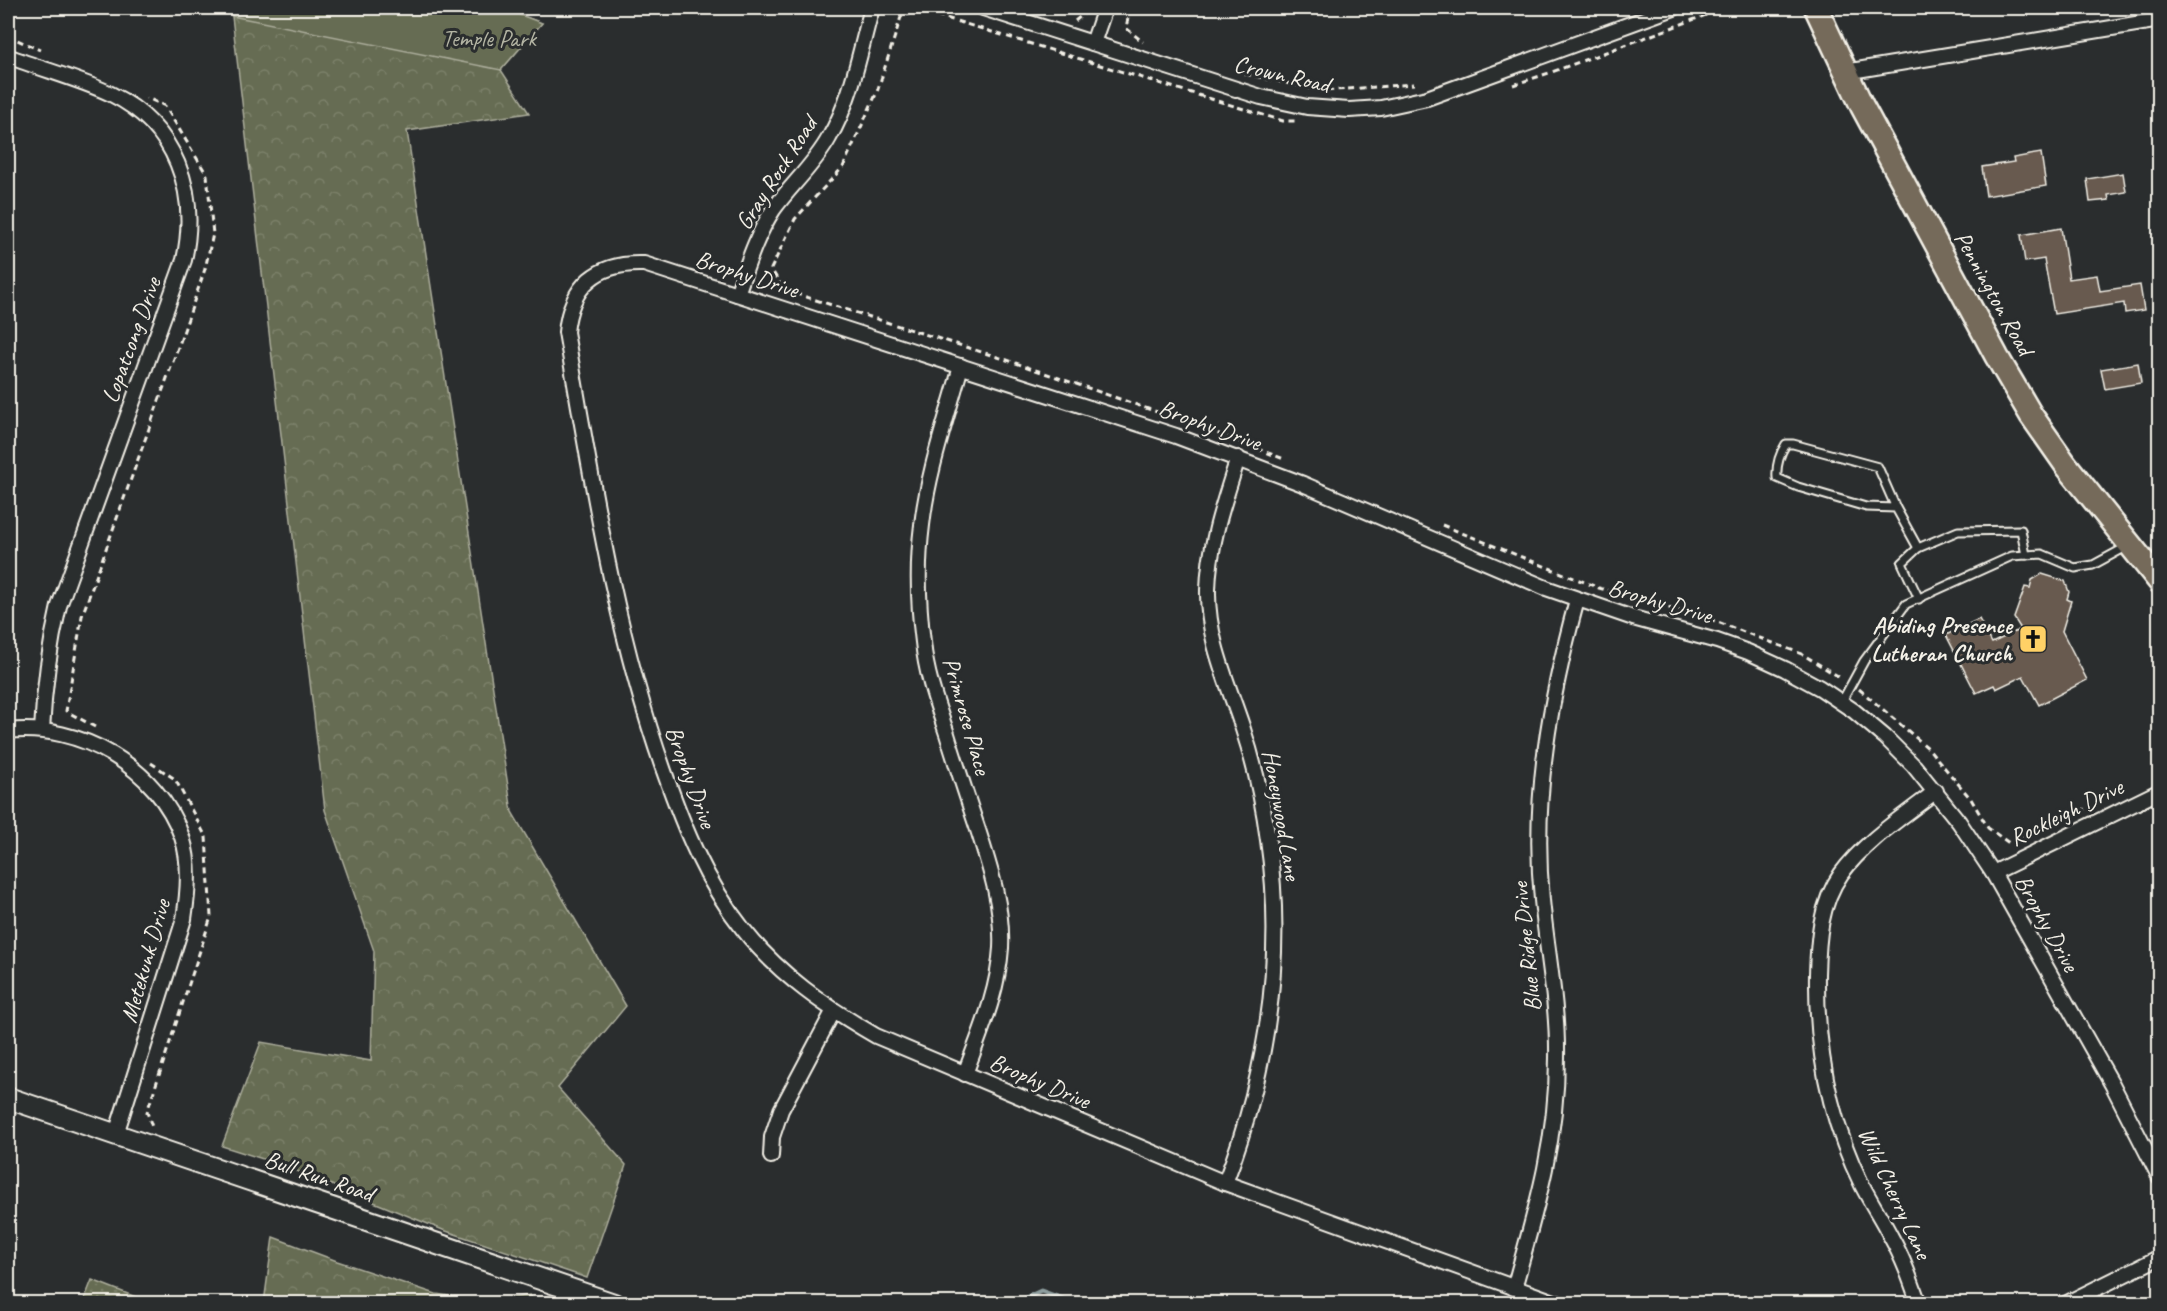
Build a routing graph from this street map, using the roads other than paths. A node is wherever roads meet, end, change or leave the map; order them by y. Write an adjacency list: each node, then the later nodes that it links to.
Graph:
1 (872, 8): 10 (street, Gray Rock Road)
2 (983, 8): 7 (street, Crown Road)
3 (1105, 8): 7 (street)
4 (1674, 8): 7 (street, Crown Road)
5 (1816, 8): 9 (main road, Pennington Road)
6 (2160, 20): 9 (street)
7 (1093, 43)
8 (8, 56): 22 (street, Lopatcong Drive)
9 (1845, 72): 14 (main road, Pennington Road)
10 (737, 294): 11 (street, Brophy Drive); 26 (street, Brophy Drive)
11 (961, 366): 12 (street, Brophy Drive); 27 (street, Primrose Place)
12 (1238, 458): 19 (street, Brophy Drive); 32 (street, Honeywood Lane)
13 (1896, 508): 13 (lane); 15 (lane)
14 (2130, 544): 16 (lane); 17 (main road, Pennington Road)
15 (1918, 548): 16 (lane); 18 (lane)
16 (2026, 555): 18 (lane)
17 (2160, 582)
18 (1919, 599): 20 (lane)
19 (1577, 600): 20 (street, Brophy Drive); 34 (street, Blue Ridge Drive)
20 (1841, 703): 23 (street, Brophy Drive)
21 (8, 730): 22 (street, Metekunk Drive)
22 (42, 730): 29 (street, Metekunk Drive)
23 (1936, 791): 25 (street, Brophy Drive); 37 (street, Wild Cherry Lane)
24 (2160, 791): 25 (street, Rockleigh Drive)
25 (1993, 873): 31 (street, Brophy Drive)
26 (833, 1012): 27 (street, Brophy Drive); 30 (street)
27 (965, 1074): 32 (street, Brophy Drive)
28 (8, 1098): 29 (street, Bull Run Road)
29 (116, 1134): 35 (street, Bull Run Road)
30 (771, 1156)
31 (2160, 1178)
32 (1225, 1183): 34 (street, Brophy Drive)
33 (2160, 1257): 38 (street)
34 (1514, 1288): 36 (street, Brophy Drive)
35 (614, 1304)
36 (1560, 1304)
37 (1919, 1304)
38 (2065, 1304)

